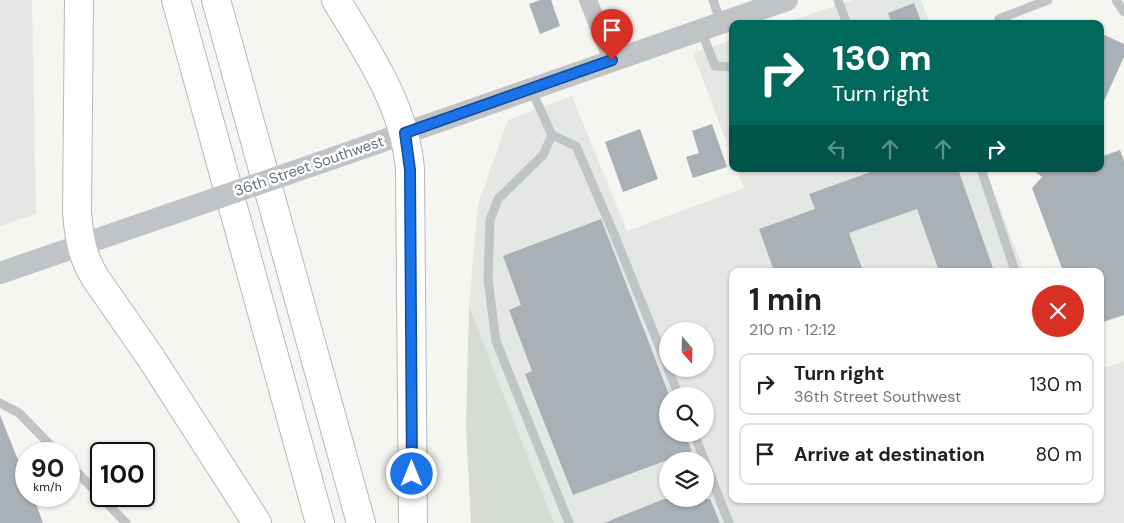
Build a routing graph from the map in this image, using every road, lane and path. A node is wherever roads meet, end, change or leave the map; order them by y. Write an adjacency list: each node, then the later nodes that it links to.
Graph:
1 (79, 0): 21 (highway)
2 (176, 0): 31 (highway)
3 (216, 0): 32 (highway)
4 (336, 0): 18 (highway)
5 (588, 0): 15 (street)
6 (713, 0): 14 (lane)
7 (787, 0): 14 (street, 36th Street Southwest)
8 (838, 0): 13 (lane)
9 (1048, 0): 12 (lane)
10 (1116, 0): 11 (lane)
11 (1124, 12)
12 (999, 19)
13 (846, 20)
14 (711, 26): 15 (street, 36th Street Southwest); 16 (lane)
15 (612, 60): 17 (street, 36th Street Southwest)
16 (729, 68)
17 (531, 89): 18 (street, 36th Street Southwest); 19 (lane)
18 (405, 133): 21 (street, 36th Street Southwest, bridge); 33 (highway)
19 (552, 135): 24 (lane); 34 (lane)
20 (982, 172): 22 (lane)
21 (80, 246): 23 (street, 36th Street Southwest); 30 (highway)
22 (1014, 268)
23 (0, 273)
24 (659, 346)
25 (0, 403): 26 (lane)
26 (47, 442)
27 (80, 475): 29 (lane)
28 (714, 485): 35 (lane)
29 (126, 523)
30 (257, 523)
31 (320, 523)
32 (360, 523)
33 (413, 523)
34 (569, 523)
35 (729, 523)

